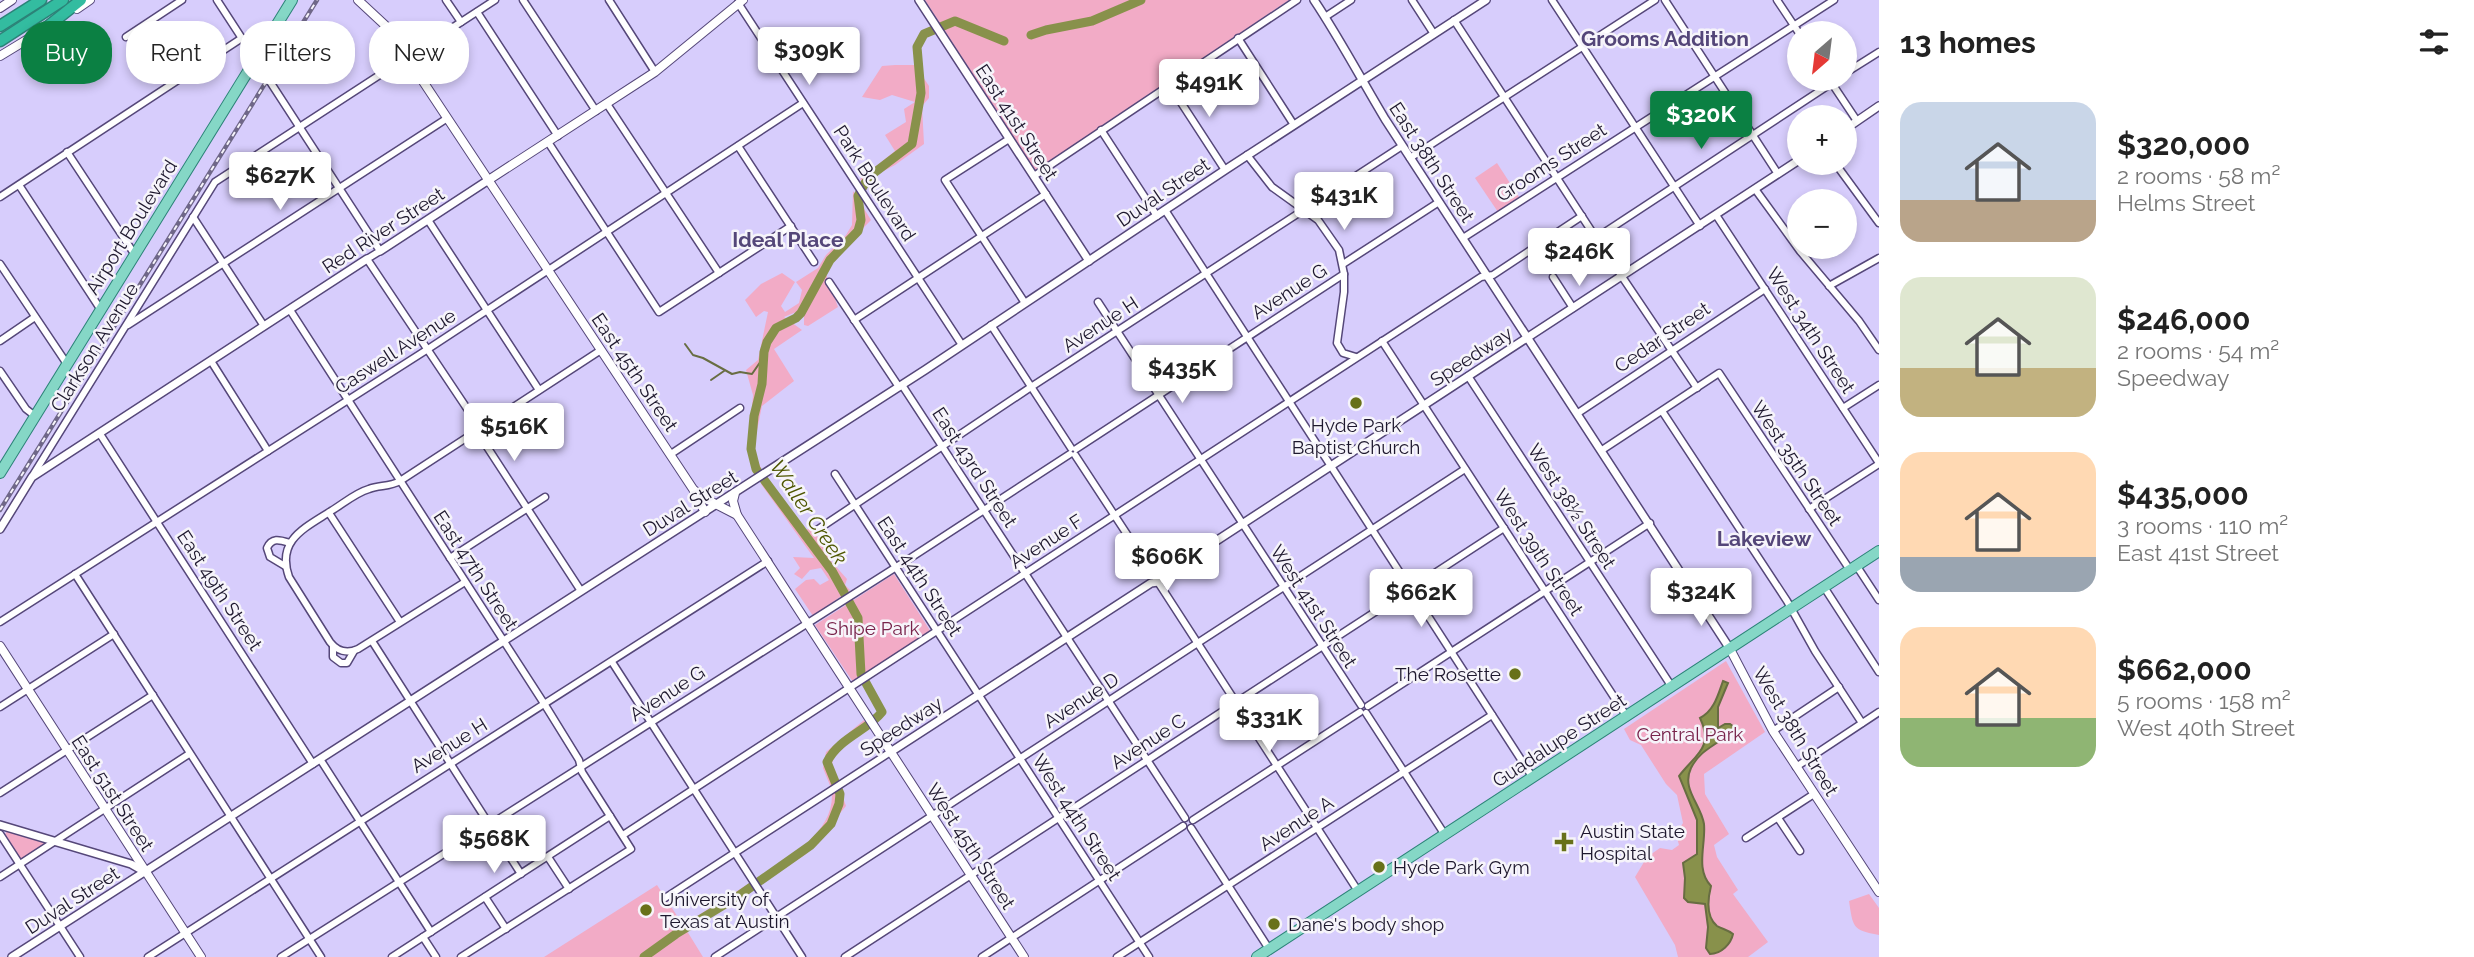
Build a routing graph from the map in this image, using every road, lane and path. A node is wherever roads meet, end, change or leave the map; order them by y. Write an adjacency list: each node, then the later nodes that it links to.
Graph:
1 (12, 0): 26 (main road)
2 (41, 0): 39 (highway)
3 (63, 0): 45 (highway)
4 (81, 0): 30 (highway)
5 (90, 0): 31 (main road)
6 (182, 0): 32 (street)
7 (217, 0): 42 (street)
8 (292, 0): 33 (main road, Airport Boulevard)
9 (358, 0): 34 (main road, East 45th Street)
10 (446, 0): 35 (street)
11 (495, 0): 27 (street)
12 (523, 0): 64 (street)
13 (609, 0): 51 (street)
14 (919, 0): 73 (street, East 41st Street)
15 (1297, 0): 43 (street)
16 (1314, 0): 28 (street, East 38th Street)
17 (1351, 0): 28 (street)
18 (1412, 0): 41 (street)
19 (1486, 0): 29 (street, Duval Street)
20 (1552, 0): 47 (street)
21 (1655, 0): 47 (street)
22 (1665, 0): 52 (street)
23 (1777, 0): 37 (street)
24 (1834, 0): 38 (street, Grooms Street)
25 (740, 2): 51 (main road, Red River Street); 61 (street, Park Boulevard)
26 (0, 8)
27 (477, 12): 36 (street); 72 (street)
28 (1325, 17): 53 (street, East 38th Street)
29 (1454, 20): 41 (street, Duval Street); 60 (street)
30 (55, 21)
31 (57, 21)
32 (150, 21)
33 (279, 21)
34 (381, 21)
35 (460, 21)
36 (463, 21)
37 (1791, 21)
38 (1798, 21)
39 (0, 26)
40 (1787, 28): 52 (street, Grooms Street)
41 (1434, 34): 53 (street, Duval Street)
42 (240, 35)
43 (1238, 38): 58 (street); 67 (street)
44 (240, 39): 77 (street)
45 (0, 41)
46 (21, 43): 49 (main road)
47 (1582, 47): 60 (street); 69 (street)
48 (1879, 52): 50 (street)
49 (0, 56)
50 (1857, 66)
51 (655, 72): 62 (main road, Red River Street)
52 (1714, 76): 69 (street, Grooms Street); 71 (street)
53 (1362, 81): 67 (street, Duval Street); 76 (street, East 38th Street)
54 (369, 83): 68 (street)
55 (241, 84): 110 (main road, Airport Boulevard)
56 (272, 84): 68 (street)
57 (424, 84): 65 (main road, East 45th Street)
58 (1169, 84): 70 (street); 81 (street)
59 (1816, 91): 71 (street)
60 (1504, 97): 79 (street); 85 (street)
61 (803, 103): 75 (street, Caswell Avenue); 125 (street, Park Boulevard)
62 (607, 104): 64 (main road, Red River Street); 91 (street)
63 (1879, 106): 66 (street)
64 (596, 111): 72 (main road, Red River Street)
65 (446, 119): 86 (main road, East 45th Street); 89 (street)
66 (1857, 121)
67 (1294, 125): 78 (street, Duval Street)
68 (300, 127): 89 (street); 100 (street, Clarkson Avenue)
69 (1635, 127): 85 (street, Grooms Street); 88 (street)
70 (1101, 130): 84 (street); 97 (street)
71 (1752, 134): 82 (street); 88 (street)
72 (558, 136): 74 (main road, Red River Street)
73 (1009, 139): 84 (street, East 41st Street); 106 (street)
74 (548, 142): 86 (main road, Red River Street); 105 (street)
75 (738, 146): 91 (street, Caswell Avenue); 103 (street)
76 (1402, 146): 79 (street, East 38th Street); 95 (street, Avenue H)
77 (66, 152): 87 (street); 110 (street)
78 (1247, 155): 81 (street, Duval Street); 95 (street)
79 (1410, 158): 94 (street, East 38th Street)
80 (1787, 168): 82 (street, Speedway)
81 (1225, 170): 96 (street, Duval Street)
82 (1779, 173): 90 (street, Speedway)
83 (1844, 175): 102 (street)
84 (1034, 176): 92 (street, East 41st Street)
85 (1557, 178): 99 (street); 107 (street, Grooms Street)
86 (487, 181): 101 (street, Red River Street); 118 (main road, East 45th Street)
87 (19, 185): 93 (street); 132 (street)
88 (1674, 186): 104 (street); 108 (street)
89 (340, 188): 109 (street); 116 (street)
90 (1755, 189): 98 (street, Speedway); 127 (street)
91 (666, 192): 105 (street, Caswell Avenue); 119 (street)
92 (1046, 194): 106 (street); 113 (street, East 41st Street)
93 (0, 197)
94 (1439, 202): 107 (street, East 38th Street); 117 (street, Avenue G)
95 (1305, 209): 117 (street); 120 (street, Avenue H)
96 (1165, 210): 97 (street, Duval Street); 120 (street)
97 (1157, 215): 113 (street, Duval Street)
98 (1716, 215): 104 (street, Speedway); 128 (street, West 34th Street)
99 (1582, 216): 108 (street); 122 (street, Avenue F)
100 (193, 217): 116 (street); 138 (street, Clarkson Avenue)
101 (428, 220): 109 (street, Red River Street); 134 (street)
102 (1879, 223)
103 (790, 226): 114 (street); 119 (street)
104 (1700, 226): 124 (street, Speedway)
105 (606, 231): 118 (street, Caswell Avenue); 119 (street)
106 (981, 236): 125 (street); 130 (street)
107 (1463, 238): 122 (street, East 38th Street)
108 (1596, 238): 124 (street)
109 (380, 251): 112 (street, Red River Street)
110 (135, 255): 132 (main road, Airport Boulevard)
111 (1879, 258): 127 (street)
112 (367, 259): 133 (street, Red River Street); 147 (street)
113 (1089, 261): 130 (street, Duval Street)
114 (814, 262)
115 (0, 264): 135 (street)
116 (225, 264): 138 (street); 139 (street)
117 (1343, 264): 121 (street)
118 (548, 271): 134 (street, Caswell Avenue); 149 (main road, East 45th Street)
119 (719, 273)
120 (1205, 274): 140 (street, Avenue H); 141 (street)
121 (1344, 274): 141 (street, Avenue G); 150 (street)
122 (1487, 275): 142 (street, East 38th Street); 144 (street, Avenue F)
123 (1553, 277): 131 (street)
124 (1622, 277): 131 (street, Speedway); 148 (street)
125 (918, 278): 136 (street); 145 (street, Park Boulevard)
126 (829, 282): 136 (street, East 43rd Street)
127 (1829, 286): 146 (street)
128 (1765, 289): 148 (street, Cedar Street); 165 (street, West 34th Street)
129 (1098, 302): 140 (street)
130 (1025, 303): 137 (street, Duval Street)
131 (1573, 308): 142 (street, Speedway)
132 (101, 310): 152 (main road, Airport Boulevard)
133 (290, 310): 139 (street, Red River Street); 161 (street, East 47th Street)
134 (487, 310): 147 (street, Caswell Avenue); 159 (street)
135 (35, 317): 143 (street); 152 (street)
136 (854, 320): 156 (street, East 43rd Street)
137 (991, 325): 145 (street, Duval Street); 157 (street)
138 (126, 326): 182 (street, Clarkson Avenue)
139 (264, 326): 151 (street, Red River Street)
140 (1117, 332): 157 (street, Avenue H); 160 (street)
141 (1246, 338): 160 (street, Avenue G); 162 (street)
142 (1528, 338): 154 (street, Speedway); 167 (street, West 38th Street)
143 (0, 341)
144 (1382, 341): 150 (street, Avenue F); 163 (street, West 39th Street)
145 (962, 345): 156 (street, Duval Street)
146 (1878, 348)
147 (428, 349): 161 (street, Caswell Avenue); 169 (street)
148 (1672, 349): 158 (street); 167 (street, Cedar Street)
149 (601, 351): 159 (street); 175 (main road, East 45th Street)
150 (1358, 357): 162 (street, Avenue F)
151 (211, 361): 170 (street, Red River Street); 173 (street)
152 (67, 364): 168 (main road, Airport Boulevard)
153 (0, 371): 168 (street)
154 (1468, 376): 163 (street, Speedway); 207 (street, West 38½ Street)
155 (1879, 385): 165 (street)
156 (901, 386): 171 (street, East 43rd Street); 185 (street, Duval Street)
157 (1031, 387): 171 (street, Avenue H); 174 (street)
158 (1698, 388): 166 (street); 191 (street, West 35th Street)
159 (540, 390): 169 (street)
160 (1158, 395): 174 (street, Avenue G); 176 (street)
161 (349, 400): 173 (street, Caswell Avenue); 183 (street, East 47th Street)
162 (1288, 402): 176 (street, Avenue F); 178 (street)
163 (1425, 405): 178 (street, Speedway); 179 (street, West 39th Street)
164 (740, 408): 175 (street)
165 (1843, 408): 177 (street, West 34th Street)
166 (1662, 411): 172 (street); 221 (street)
167 (1578, 413): 172 (street, West 38th Street)
168 (35, 416): 180 (main road, Airport Boulevard)
169 (480, 428): 183 (street); 189 (street)
170 (100, 434): 182 (street, Red River Street); 196 (street, East 49th Street)
171 (942, 446): 187 (street, Avenue H); 190 (street, East 43rd Street)
172 (1602, 450): 198 (street, West 38th Street)
173 (268, 451): 196 (street, Caswell Avenue)
174 (1073, 452): 190 (street, Avenue G); 195 (street)
175 (671, 454): 184 (main road, East 45th Street)
176 (1201, 458): 195 (street, Avenue F); 197 (street)
177 (1879, 463): 191 (street)
178 (1331, 466): 197 (street, Speedway); 201 (street)
179 (1465, 469): 199 (street, West 39th Street); 201 (street, Avenue D)
180 (0, 473)
181 (835, 474): 187 (street, East 44th Street)
182 (32, 477): 200 (street, Clarkson Avenue)
183 (400, 481): 193 (street); 205 (street, East 47th Street)
184 (694, 489): 188 (main road, East 45th Street); 192 (main road)
185 (735, 493): 188 (street, Duval Street); 194 (main road)
186 (545, 497): 189 (street)
187 (854, 504): 202 (street, Avenue H); 209 (street, East 44th Street)
188 (717, 505): 192 (street, Duval Street); 194 (main road, East 45th Street)
189 (527, 508): 205 (street); 219 (street)
190 (984, 509): 209 (street, Avenue G); 211 (street, East 43rd Street)
191 (1809, 509): 210 (street, West 35th Street)
192 (705, 512): 219 (street, Duval Street)
193 (329, 513): 203 (street); 223 (street)
194 (737, 515): 206 (main road, East 45th Street)
195 (1114, 515): 211 (street, Avenue F); 213 (street)
196 (157, 523): 212 (street, Caswell Avenue); 262 (street, East 49th Street)
197 (1242, 523): 213 (street, Speedway); 215 (street, West 41st Street)
198 (1650, 523): 207 (street); 234 (street, West 38th Street)
199 (1504, 528): 217 (street, Avenue C); 218 (street, West 39th Street)
200 (0, 529)
201 (1372, 529): 215 (street, Avenue D); 217 (street)
202 (817, 530)
203 (290, 543): 208 (street); 208 (street)
204 (1879, 551): 210 (main road, Guadalupe Street)
205 (450, 558): 214 (street, East 47th Street)
206 (768, 561): 224 (main road, East 45th Street); 237 (street, Avenue H)
207 (1589, 562): 218 (street); 240 (street, West 38½ Street)
208 (285, 566): 232 (street)
209 (895, 567): 224 (street, Avenue G); 225 (street, East 44th Street)
210 (1853, 568): 216 (main road, Guadalupe Street); 220 (street, West 35th Street)
211 (1025, 573): 225 (street, Avenue F); 227 (street, East 43rd Street)
212 (75, 575): 222 (street, Caswell Avenue); 226 (street)
213 (1156, 580): 227 (street, Speedway); 230 (street)
214 (465, 582): 223 (street); 229 (street, East 47th Street)
215 (1283, 587): 230 (street, Avenue D); 233 (street, West 41st Street)
216 (1824, 587): 221 (main road, Guadalupe Street); 238 (street)
217 (1411, 589): 233 (street, Avenue C); 236 (street)
218 (1545, 590): 236 (street); 253 (street, West 39th Street)
219 (581, 591): 229 (street, Duval Street)
220 (1879, 600)
221 (1791, 610): 234 (main road, Guadalupe Street); 241 (street)
222 (0, 622)
223 (400, 622): 228 (street)
224 (808, 622): 239 (main road, East 45th Street); 254 (street, Avenue G)
225 (936, 631): 239 (street, Avenue F); 244 (street, East 44th Street)
226 (114, 634): 242 (street); 243 (street)
227 (1067, 637): 244 (street, Speedway); 245 (street, East 43rd Street)
228 (372, 641): 235 (street); 246 (street)
229 (504, 642): 246 (street, Duval Street); 248 (street, East 47th Street)
230 (1196, 644): 245 (street, Avenue D); 247 (street)
231 (0, 646): 242 (main road, East 51st Street)
232 (333, 646): 235 (street); 235 (street)
233 (1322, 647): 247 (street, Avenue C); 250 (street, West 41st Street)
234 (1730, 649): 240 (main road, Guadalupe Street); 256 (main road, West 38th Street)
235 (354, 651)
236 (1450, 652): 250 (street); 252 (street)
237 (612, 662): 248 (street, Avenue H); 254 (street)
238 (1879, 672)
239 (850, 687): 258 (main road, East 45th Street); 269 (street, Avenue F)
240 (1672, 687): 253 (main road, Guadalupe Street)
241 (1839, 687): 255 (street); 256 (street)
242 (28, 689): 249 (street); 257 (main road, East 51st Street)
243 (153, 695): 257 (street); 259 (street)
244 (978, 695): 258 (street, Speedway); 260 (street, West 44th Street)
245 (1109, 701): 260 (street, Avenue D); 261 (street, East 43rd Street)
246 (411, 702): 262 (street, Duval Street); 263 (street)
247 (1235, 703): 261 (street, Avenue C); 264 (street)
248 (545, 705): 263 (street, Avenue H); 265 (street, East 47th Street)
249 (0, 707)
250 (1364, 709): 264 (street); 267 (street, West 41st Street)
251 (1879, 712): 255 (street)
252 (1492, 715): 267 (street, Avenue A); 268 (street)
253 (1627, 717): 268 (main road, Guadalupe Street)
254 (651, 723): 265 (street, Avenue G); 269 (street)
255 (1862, 723): 266 (street)
256 (1773, 731): 266 (main road, West 38th Street)
257 (66, 749): 270 (street); 272 (main road, East 51st Street)
258 (892, 751): 273 (main road, West 45th Street); 289 (street, Speedway)
259 (190, 754): 272 (street); 275 (street)
260 (1020, 759): 273 (street, Avenue D); 276 (street, West 44th Street)
261 (1147, 760): 276 (street, Avenue C); 279 (street, East 43rd Street)
262 (316, 762): 275 (street, Duval Street); 278 (street, East 49th Street)
263 (449, 763): 278 (street, Avenue H); 281 (street)
264 (1276, 765): 279 (street); 282 (street)
265 (581, 767): 274 (street, East 47th Street); 281 (street, Avenue G)
266 (1796, 767): 271 (main road, West 38th Street)
267 (1404, 771): 282 (street, Avenue A); 285 (street, West 41st Street)
268 (1533, 778): 285 (main road, Guadalupe Street)
269 (694, 788): 284 (street, Avenue F); 289 (street)
270 (0, 793)
271 (1814, 794): 277 (street); 302 (main road, West 38th Street)
272 (105, 810): 287 (street); 292 (main road, East 51st Street)
273 (933, 815): 294 (main road, West 45th Street); 305 (street, Avenue D)
274 (610, 816): 284 (street, East 47th Street); 290 (street)
275 (231, 818): 292 (street, Duval Street); 296 (street)
276 (1058, 818): 294 (street, Avenue C); 298 (street, West 44th Street)
277 (1778, 818): 286 (street); 288 (street)
278 (360, 821): 296 (street, Avenue H); 297 (street, East 49th Street)
279 (1187, 824): 298 (street); 299 (street, East 43rd Street)
280 (0, 825): 287 (street)
281 (489, 825): 293 (street); 297 (street, Avenue G)
282 (1317, 827): 299 (street, Avenue A); 301 (street)
283 (0, 834): 291 (street)
284 (623, 835): 300 (street, East 47th Street)
285 (1445, 835): 301 (main road, Guadalupe Street)
286 (1746, 838)
287 (55, 841): 291 (street); 292 (street)
288 (1800, 851)
289 (736, 853): 304 (street, Speedway); 305 (street)
290 (548, 857): 293 (street); 300 (street)
291 (19, 865): 295 (street); 306 (street)
292 (145, 872): 306 (street, Duval Street); 309 (main road, East 51st Street)
293 (521, 874): 303 (street)
294 (971, 875): 311 (main road, West 45th Street); 326 (street, Avenue C)
295 (0, 877)
296 (271, 879): 309 (street, Avenue H); 312 (street)
297 (400, 881): 308 (street, East 49th Street); 312 (street, Avenue G)
298 (1099, 881): 311 (street); 313 (street, West 44th Street)
299 (1229, 886): 313 (street, Avenue A); 314 (street, East 43rd Street)
300 (569, 889): 307 (street)
301 (1358, 891): 314 (main road, Guadalupe Street)
302 (1879, 892)
303 (485, 897): 307 (street); 308 (street)
304 (665, 898)
305 (776, 917): 324 (street, Avenue D); 325 (street)
306 (60, 927): 315 (street, Duval Street); 316 (street)
307 (506, 929): 323 (street)
308 (431, 932): 310 (street)
309 (185, 933): 317 (street, Avenue H); 318 (main road, East 51st Street)
310 (423, 937): 321 (street); 322 (street)
311 (1012, 938): 327 (street); 328 (main road, West 45th Street)
312 (309, 939): 319 (street, Avenue G); 320 (street)
313 (1139, 943): 329 (street, Avenue A); 330 (street, West 44th Street)
314 (1269, 949): 331 (main road, Guadalupe Street)
315 (12, 957)
316 (80, 957)
317 (148, 957)
318 (201, 957)
319 (281, 957)
320 (321, 957)
321 (392, 957)
322 (436, 957)
323 (461, 957)
324 (715, 957)
325 (802, 957)
326 (845, 957)
327 (982, 957)
328 (1024, 957)
329 (1117, 957)
330 (1149, 957)
331 (1256, 957)

